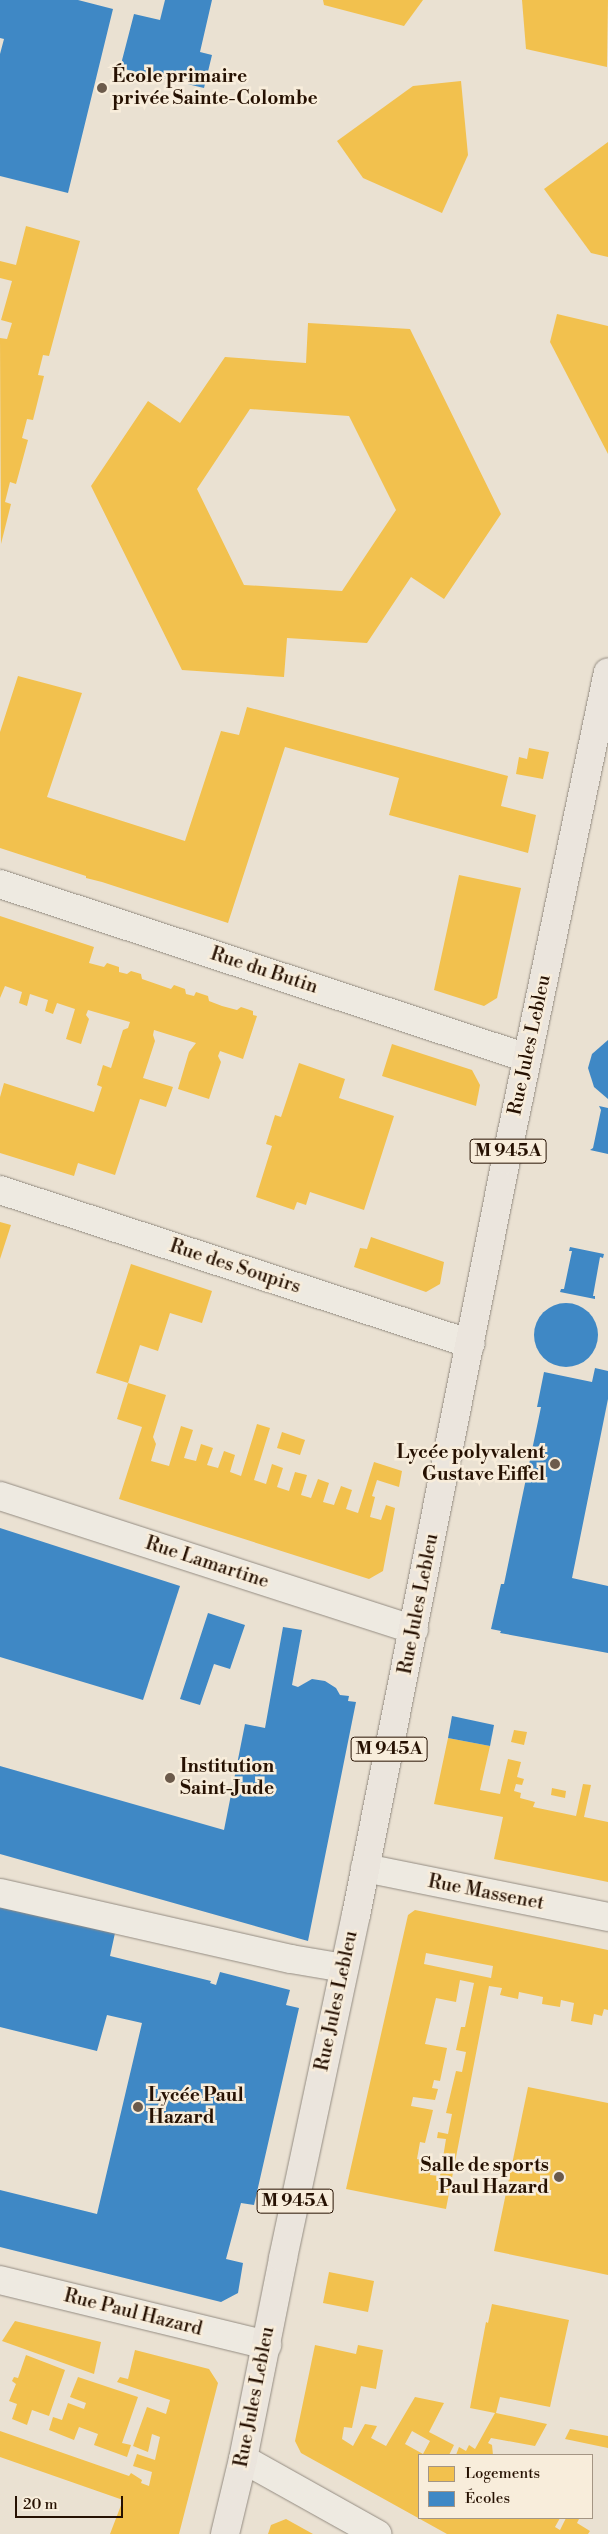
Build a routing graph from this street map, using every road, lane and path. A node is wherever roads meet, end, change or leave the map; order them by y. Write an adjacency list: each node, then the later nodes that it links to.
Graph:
1 (608, 673): 3 (main road, Rue Jules Lebleu / M 945A)
2 (0, 884): 3 (street, Rue du Butin)
3 (527, 1058): 5 (main road, Rue Jules Lebleu / M 945A)
4 (0, 1190): 5 (street, Rue des Soupirs)
5 (470, 1344): 7 (main road, Rue Jules Lebleu / M 945A)
6 (0, 1496): 7 (street, Rue Lamartine)
7 (414, 1630): 8 (main road, Rue Jules Lebleu / M 945A)
8 (365, 1868): 10 (street, Rue Massenet); 11 (main road, Rue Jules Lebleu / M 945A)
9 (0, 1893): 11 (street)
10 (608, 1917)
11 (344, 1968): 13 (main road, Rue Jules Lebleu / M 945A)
12 (0, 2280): 13 (street, Rue Paul Hazard)
13 (267, 2345): 14 (main road, Rue Jules Lebleu / M 945A)
14 (243, 2459): 15 (main road, Rue Jules Lebleu / M 945A); 16 (street)
15 (225, 2534)
16 (377, 2534)

